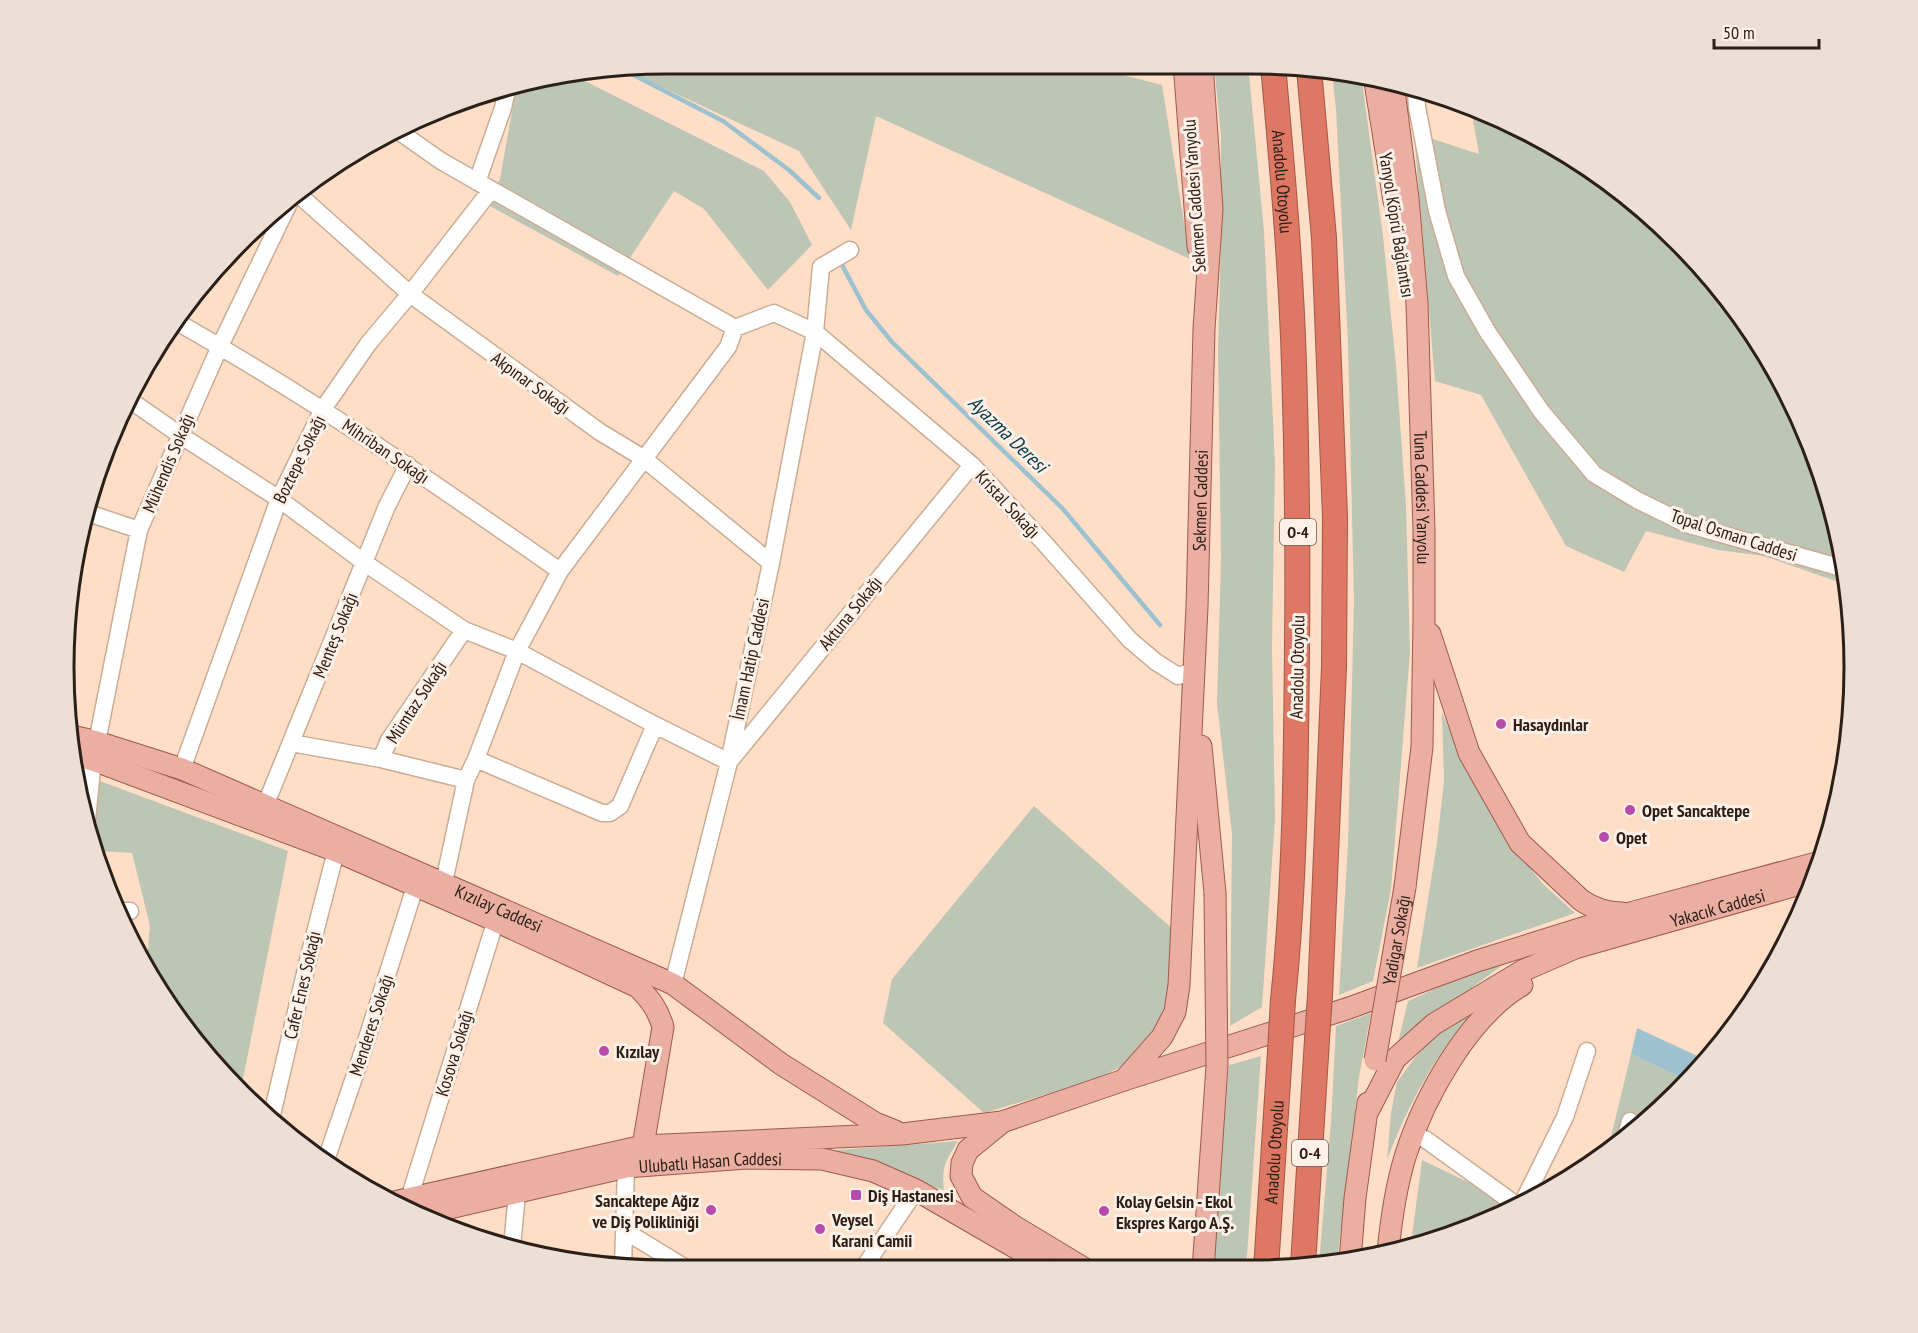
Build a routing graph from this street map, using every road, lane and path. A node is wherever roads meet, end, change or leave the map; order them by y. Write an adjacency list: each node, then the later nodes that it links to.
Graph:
1 (1185, 74): 17 (main road, Sekmen Caddesi Yanyolu)
2 (1203, 74): 17 (main road)
3 (1274, 75): 83 (highway, Anadolu Otoyolu / O-4, bridge)
4 (1311, 77): 81 (highway, Anadolu Otoyolu / O-4, bridge)
5 (1376, 87): 20 (main road, Yanyol Köprü Bağlantısı)
6 (1394, 91): 20 (main road)
7 (506, 96): 10 (street, Boztepe Sokağı)
8 (1416, 97): 32 (street, Topal Osman Caddesi)
9 (404, 135): 10 (street)
10 (484, 186): 14 (street, Boztepe Sokağı); 16 (street)
11 (303, 198): 14 (street, Akpınar Sokağı)
12 (283, 215): 19 (street, Mühendis Sokağı)
13 (850, 250): 18 (street, İmam Hatip Caddesi)
14 (410, 294): 22 (street, Boztepe Sokağı); 24 (street, Akpınar Sokağı)
15 (182, 325): 19 (street, Mihriban Sokağı)
16 (735, 328): 18 (street, Kristal Sokağı); 24 (street)
17 (1204, 329): 37 (main road, Sekmen Caddesi)
18 (815, 332): 26 (street, Kristal Sokağı); 31 (street, İmam Hatip Caddesi)
19 (220, 346): 22 (street, Mihriban Sokağı); 23 (street, Mühendis Sokağı)
20 (1419, 374): 34 (main road, Tuna Caddesi Yanyolu)
21 (135, 404): 23 (street)
22 (323, 409): 25 (street, Mihriban Sokağı); 27 (street, Boztepe Sokağı)
23 (180, 435): 27 (street); 29 (street, Mühendis Sokağı)
24 (643, 458): 31 (street, Akpınar Sokağı); 33 (street)
25 (408, 465): 30 (street, Menteş Sokağı); 33 (street, Mihriban Sokağı)
26 (972, 465): 37 (street, Kristal Sokağı); 45 (street, Aktuna Sokağı)
27 (279, 499): 30 (street); 46 (street, Boztepe Sokağı)
28 (94, 515): 29 (street)
29 (139, 530): 41 (street, Mühendis Sokağı)
30 (365, 563): 35 (street); 40 (street, Menteş Sokağı)
31 (771, 563): 45 (street, İmam Hatip Caddesi)
32 (1835, 566)
33 (560, 571): 36 (street)
34 (1424, 619): 55 (main road); 62 (main road, Yadigar Sokağı, bridge)
35 (464, 630): 36 (street); 43 (street, Mümtaz Sokağı)
36 (517, 651): 38 (street); 44 (street)
37 (1194, 671): 60 (main road); 89 (main road, bridge)
38 (655, 725): 44 (street); 45 (street)
39 (79, 741): 41 (main road, Kızılay Caddesi)
40 (291, 743): 43 (street, Mümtaz Sokağı); 49 (street, Menteş Sokağı)
41 (95, 751): 42 (main road, Kızılay Caddesi); 46 (main road, Kızılay Caddesi); 48 (street, Mühendis Sokağı); 50 (main road, Kızılay Caddesi)
42 (80, 753)
43 (381, 759): 47 (street)
44 (476, 759): 47 (street)
45 (729, 762): 58 (street, İmam Hatip Caddesi)
46 (182, 769): 49 (main road, Kızılay Caddesi)
47 (466, 780): 52 (street)
48 (89, 800)
49 (266, 806): 52 (main road, Kızılay Caddesi)
50 (336, 851): 54 (main road, Kızılay Caddesi); 61 (street, Cafer Enes Sokağı)
51 (1810, 865): 55 (main road, Yakacık Caddesi)
52 (444, 882): 56 (main road, Kızılay Caddesi)
53 (1803, 883): 57 (main road, Yakacık Caddesi)
54 (415, 887): 56 (main road, Kızılay Caddesi); 66 (street, Menderes Sokağı)
55 (1634, 912): 60 (main road, Yakacık Caddesi)
56 (498, 914): 58 (main road, Kızılay Caddesi); 67 (main road, Kızılay Caddesi); 72 (street, Kosova Sokağı)
57 (1620, 934): 62 (main road); 79 (main road)
58 (673, 984): 64 (main road, Kızılay Caddesi)
59 (1587, 1051): 70 (street)
60 (1124, 1080): 63 (main road, Yakacık Caddesi)
61 (273, 1110)
62 (1366, 1115): 80 (main road, Yadigar Sokağı)
63 (1002, 1122): 64 (main road, Ulubatlı Hasan Caddesi); 88 (main road)
64 (902, 1134): 67 (main road, Ulubatlı Hasan Caddesi)
65 (1425, 1139): 73 (street)
66 (328, 1153)
67 (646, 1155): 68 (main road, Ulubatlı Hasan Caddesi); 69 (main road, Ulubatlı Hasan Caddesi)
68 (623, 1159): 71 (main road, Ulubatlı Hasan Caddesi); 74 (main road, Ulubatlı Hasan Caddesi); 76 (street)
69 (916, 1190): 77 (main road, Ulubatlı Hasan Caddesi); 85 (street)
70 (1528, 1190)
71 (517, 1193): 75 (main road, Ulubatlı Hasan Caddesi); 78 (street)
72 (409, 1200)
73 (1510, 1200)
74 (416, 1203)
75 (417, 1204)
76 (626, 1232): 82 (street); 84 (street)
77 (990, 1233): 86 (main road); 87 (main road)
78 (513, 1239)
79 (1390, 1243)
80 (1351, 1251)
81 (1304, 1257)
82 (624, 1258)
83 (1267, 1259)
84 (672, 1260)
85 (869, 1260)
86 (1037, 1260)
87 (1054, 1260)
88 (1070, 1260)
89 (1204, 1260)

